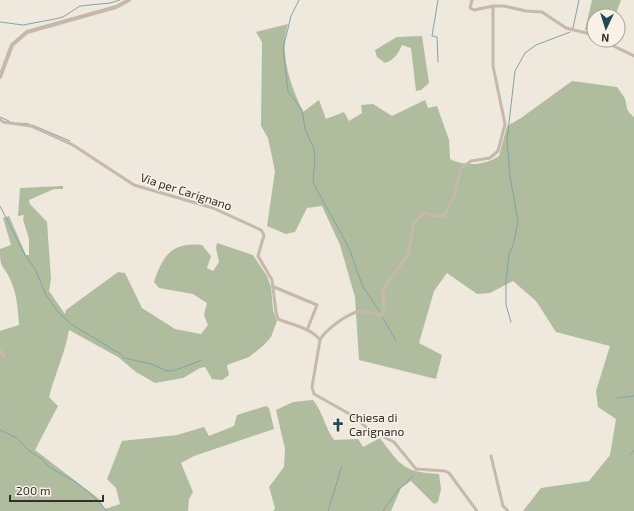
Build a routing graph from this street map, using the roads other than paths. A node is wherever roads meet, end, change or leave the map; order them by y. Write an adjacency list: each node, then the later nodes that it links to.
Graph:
1 (129, 0): 7 (street)
2 (472, 0): 3 (street)
3 (493, 6): 4 (street); 11 (street)
4 (586, 33)
5 (618, 48): 6 (street)
6 (634, 56)
7 (0, 77)
8 (0, 119): 9 (street, Via per Carignano)
9 (274, 287): 10 (street, Via per Carignano); 10 (street)
10 (307, 330): 11 (street, Via per Carignano)
11 (320, 340): 15 (street)
12 (0, 350): 13 (street)
13 (4, 356)
14 (491, 456): 16 (street)
15 (477, 511)
16 (508, 511)

